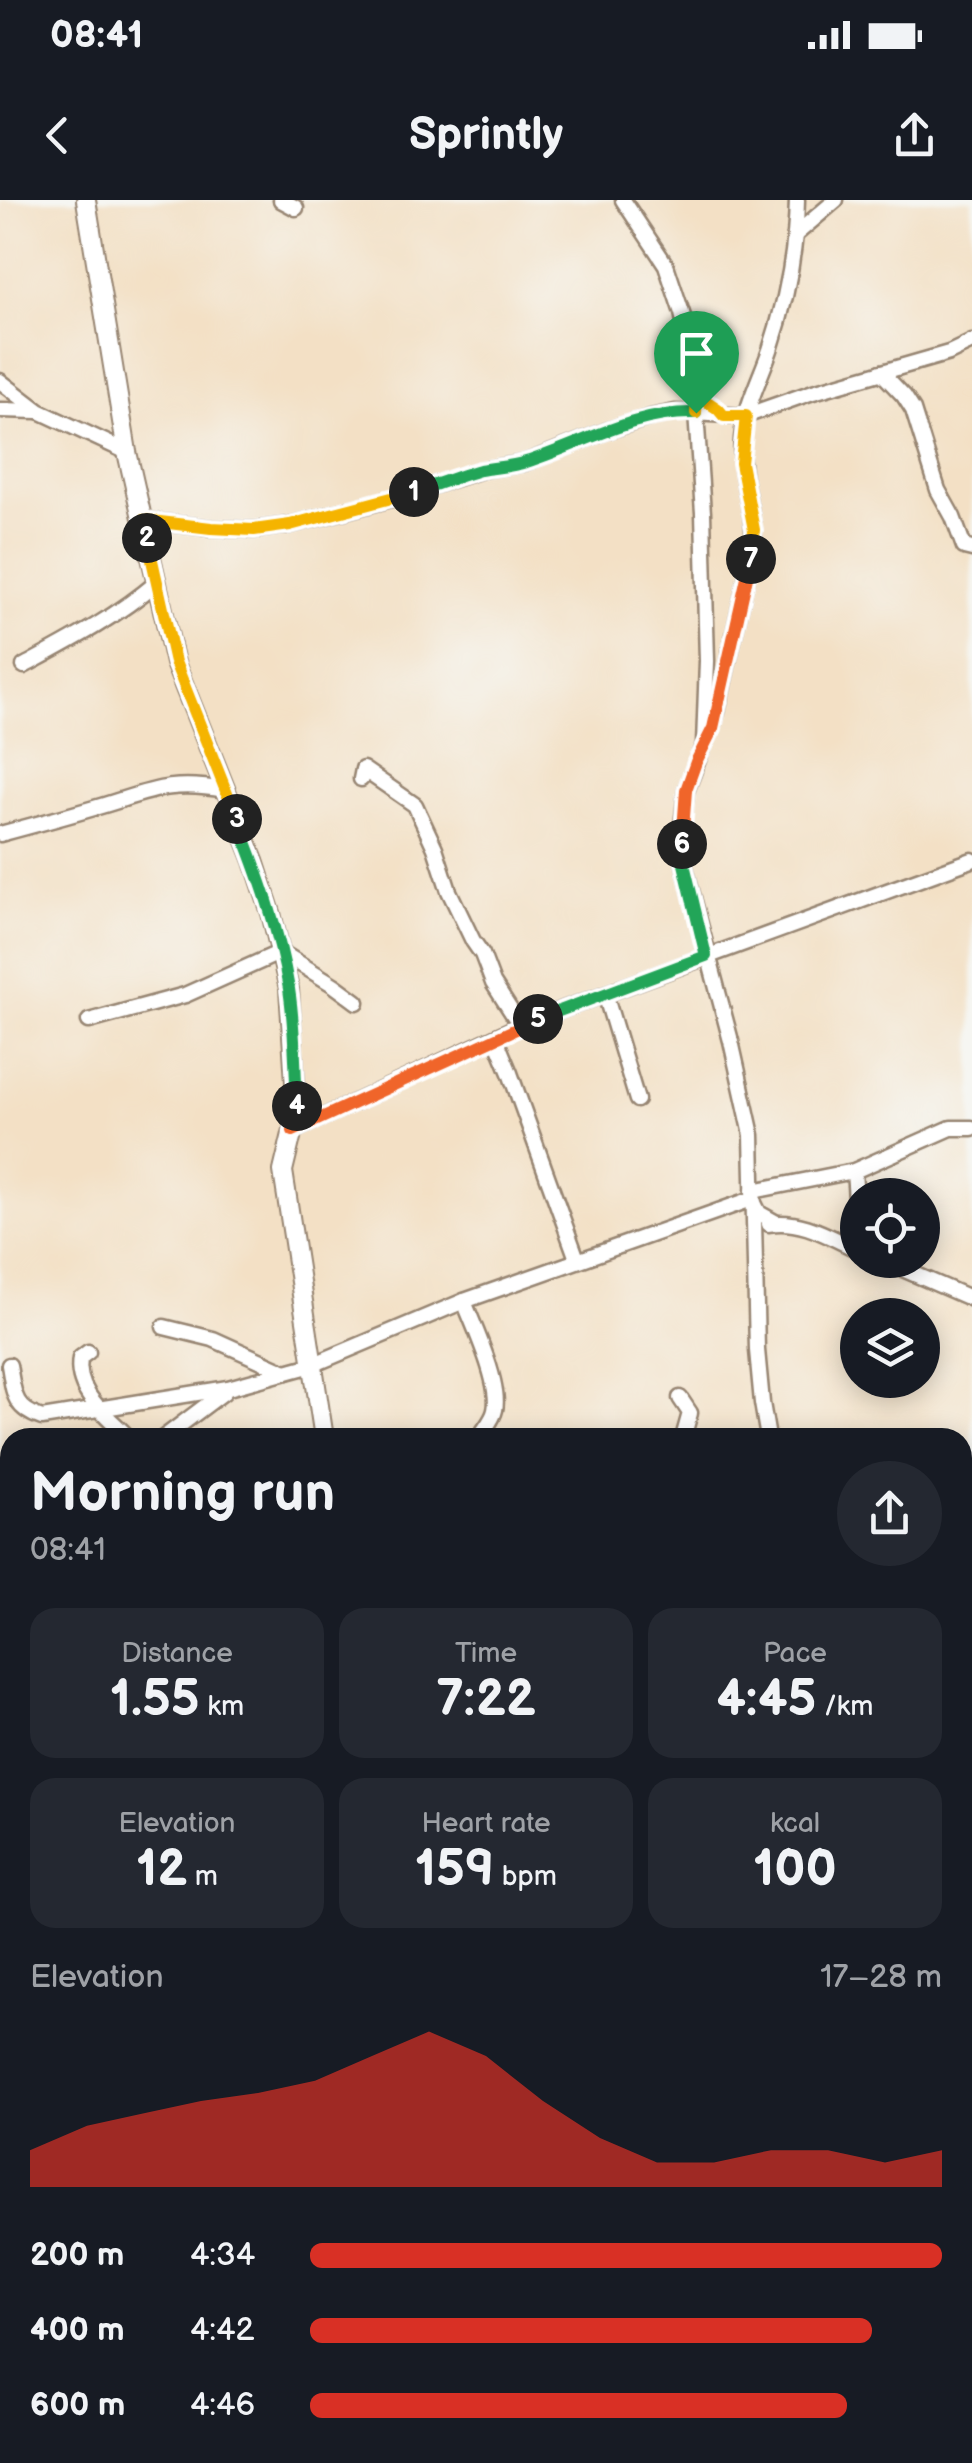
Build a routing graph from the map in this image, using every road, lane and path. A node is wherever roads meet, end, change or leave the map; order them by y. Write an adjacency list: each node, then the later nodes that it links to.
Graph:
1 (86, 200): 17 (main road)
2 (281, 200): 6 (street)
3 (623, 200): 11 (street)
4 (797, 200): 7 (street)
5 (836, 200): 7 (street)
6 (296, 208)
7 (795, 235): 16 (street)
8 (972, 342): 9 (street)
9 (881, 372): 16 (street); 19 (street)
10 (0, 381): 13 (street)
11 (697, 395): 14 (street); 15 (street)
12 (0, 410): 13 (street)
13 (39, 412): 17 (street)
14 (696, 413): 15 (street); 18 (street); 22 (street)
15 (724, 416): 16 (street)
16 (746, 416): 22 (street)
17 (126, 452): 18 (main road)
18 (143, 520): 20 (main road)
19 (972, 549)
20 (156, 583): 21 (street); 24 (main road)
21 (24, 666)
22 (704, 744): 28 (street)
23 (361, 778): 32 (street)
24 (226, 790): 25 (street); 27 (main road)
25 (0, 834)
26 (972, 860): 28 (street)
27 (280, 952): 30 (street); 31 (street); 36 (main road)
28 (706, 956): 29 (street); 39 (street)
29 (605, 994): 32 (street); 34 (street)
30 (356, 1002)
31 (89, 1021)
32 (520, 1025): 33 (street)
33 (495, 1037): 36 (street); 43 (street)
34 (637, 1100)
35 (972, 1128): 37 (street)
36 (293, 1131): 50 (main road)
37 (854, 1170): 38 (street); 39 (street)
38 (855, 1178)
39 (753, 1195): 40 (street); 41 (street); 43 (street)
40 (775, 1222): 41 (street); 42 (street)
41 (754, 1228): 60 (street)
42 (840, 1242)
43 (577, 1260): 46 (street)
44 (924, 1278): 45 (street)
45 (972, 1299)
46 (464, 1301): 50 (street); 58 (street)
47 (164, 1327): 51 (street)
48 (88, 1352): 54 (street)
49 (10, 1365): 54 (street)
50 (312, 1365): 51 (street); 57 (main road)
51 (286, 1372): 52 (street)
52 (228, 1388): 54 (street); 56 (street)
53 (680, 1398): 59 (street)
54 (101, 1408): 55 (street)
55 (120, 1428)
56 (176, 1428)
57 (322, 1428)
58 (484, 1428)
59 (686, 1428)
60 (766, 1428)

